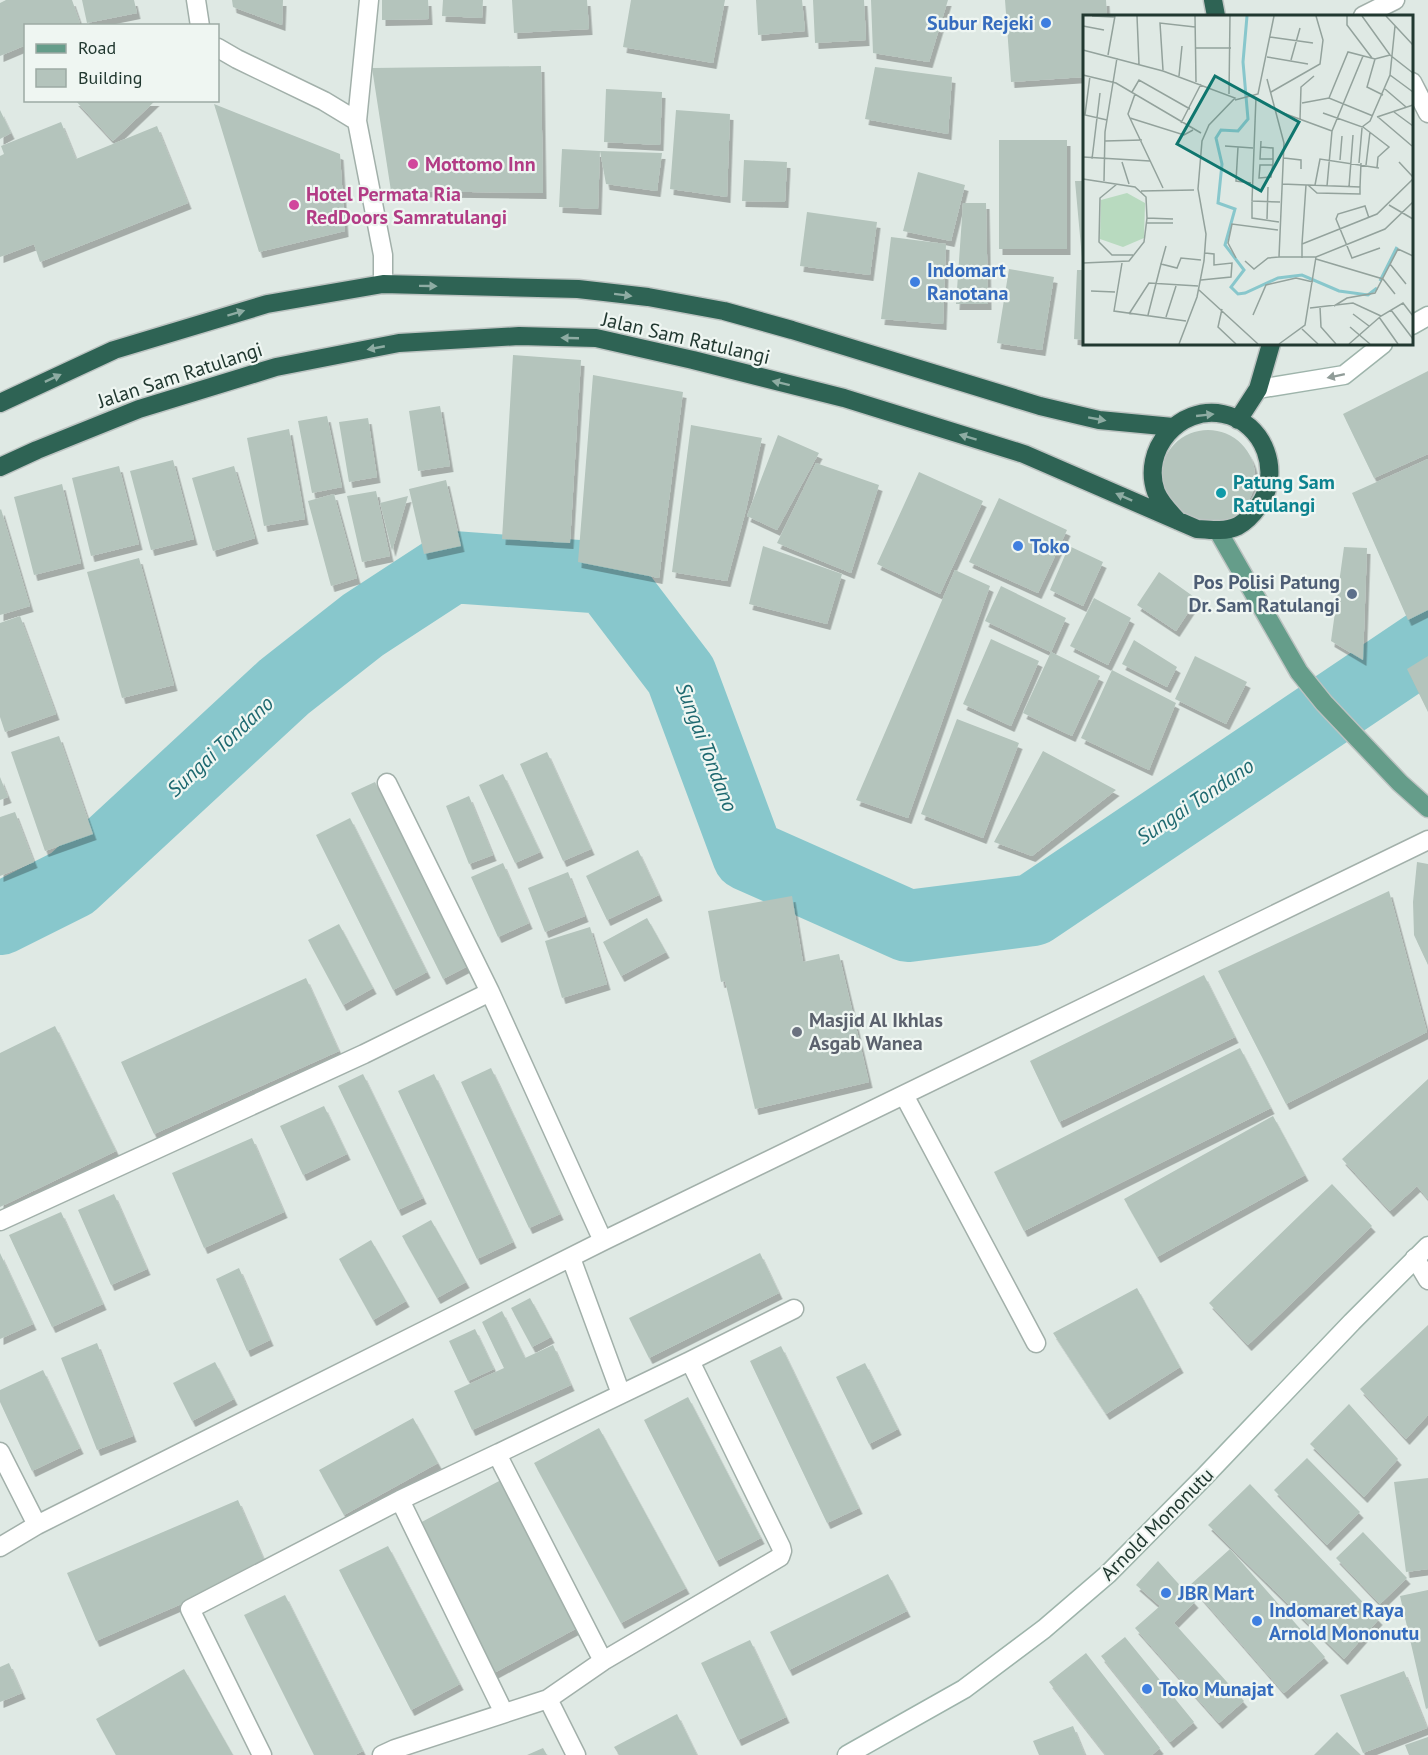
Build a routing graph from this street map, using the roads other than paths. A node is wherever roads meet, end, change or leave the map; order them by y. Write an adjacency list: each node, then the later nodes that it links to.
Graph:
1 (196, 0): 7 (street)
2 (369, 0): 11 (street)
3 (1213, 0): 5 (highway)
4 (1395, 0): 6 (street)
5 (1216, 15)
6 (1372, 15)
7 (200, 24)
8 (219, 49): 11 (street)
9 (1418, 85): 10 (street)
10 (1428, 112)
11 (357, 121): 12 (street)
12 (383, 284): 18 (highway, one-way to 12); 20 (highway, one-way to 20)
13 (1428, 316): 14 (street)
14 (1413, 324)
15 (1271, 345): 17 (highway)
16 (1382, 345): 17 (street, one-way to 17)
17 (1258, 389): 19 (highway)
18 (0, 403)
19 (1238, 420): 20 (highway, one-way to 19); 23 (highway)
20 (1173, 427): 22 (highway)
21 (0, 467): 22 (highway, Jalan Sam Ratulangi, one-way to 21)
22 (1178, 520): 23 (highway)
23 (1218, 531): 25 (main road)
24 (387, 783): 27 (street)
25 (1428, 808)
26 (1428, 840): 28 (street)
27 (490, 992): 29 (street); 30 (street)
28 (904, 1095): 30 (street); 35 (street)
29 (0, 1221)
30 (603, 1241): 32 (street)
31 (1422, 1252): 33 (street); 49 (street, Arnold Mononutu)
32 (571, 1258): 37 (street); 41 (street)
33 (1428, 1280)
34 (794, 1309): 36 (street)
35 (1036, 1343)
36 (690, 1361): 37 (street); 43 (street)
37 (621, 1394): 39 (street)
38 (0, 1452): 41 (street)
39 (499, 1453): 40 (street); 43 (street)
40 (400, 1500): 45 (street); 46 (street)
41 (37, 1525): 42 (street)
42 (0, 1547)
43 (603, 1661): 44 (street)
44 (548, 1699): 45 (street); 48 (street)
45 (504, 1713): 47 (street)
46 (262, 1755)
47 (382, 1755)
48 (576, 1755)
49 (847, 1755)

